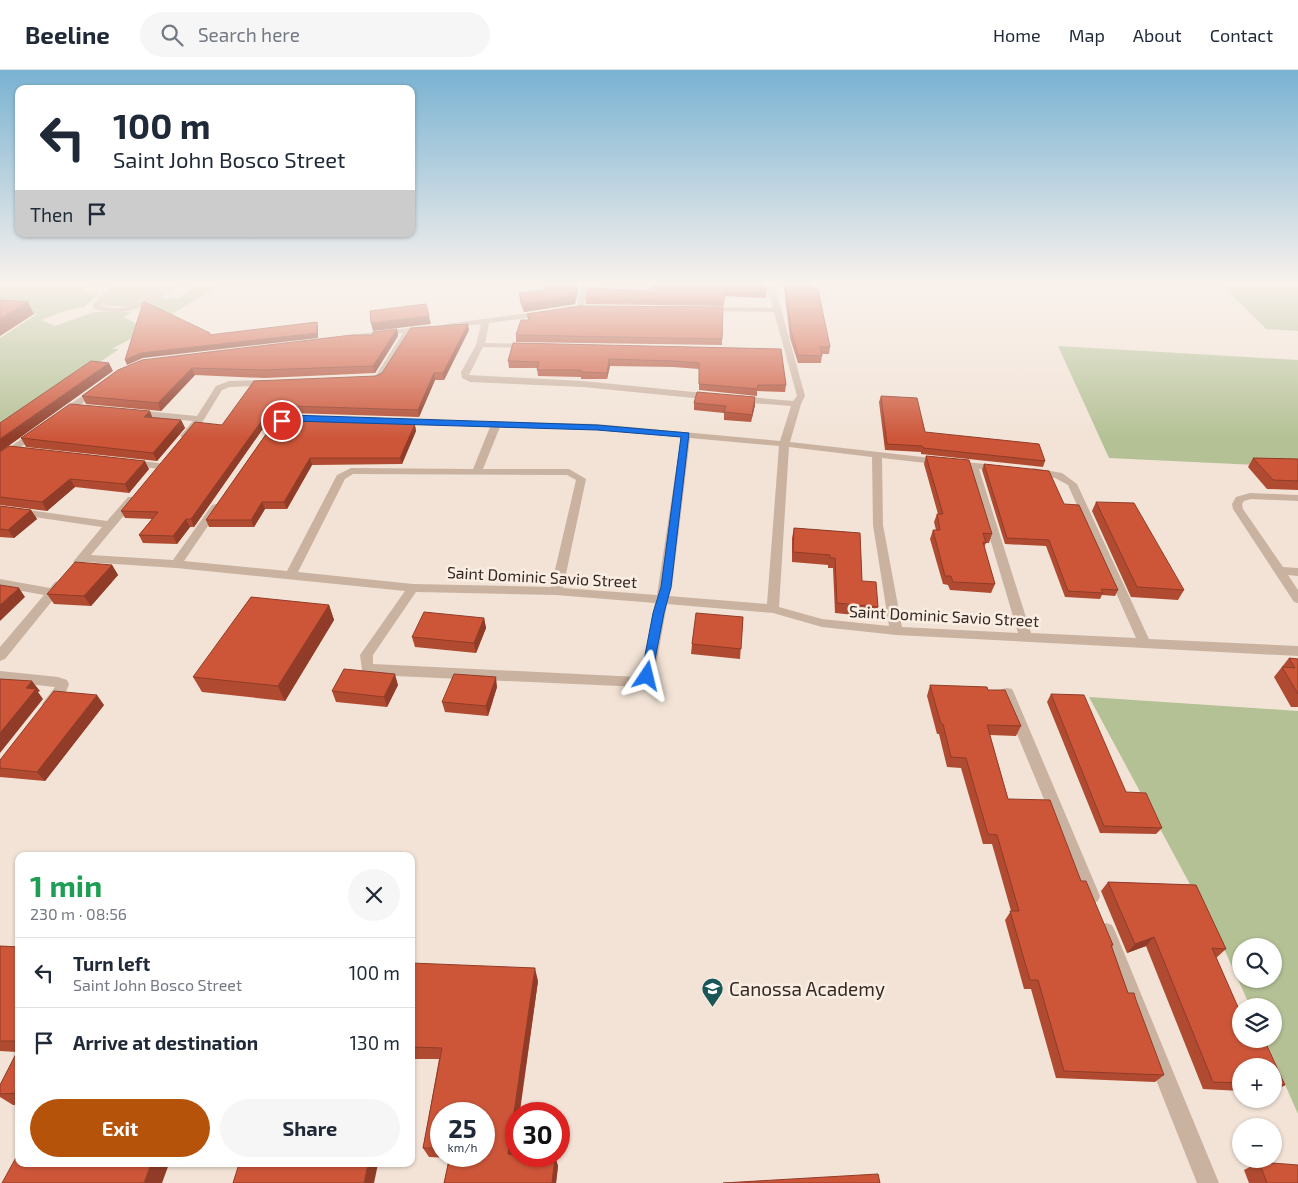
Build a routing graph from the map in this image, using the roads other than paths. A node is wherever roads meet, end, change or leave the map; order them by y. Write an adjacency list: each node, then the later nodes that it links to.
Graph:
1 (373, 335): 5 (street)
2 (406, 335): 10 (street)
3 (482, 335): 6 (street)
4 (785, 335): 9 (street)
5 (350, 338)
6 (480, 345): 7 (street); 13 (street)
7 (540, 346)
8 (780, 351): 9 (street)
9 (790, 351): 13 (street)
10 (352, 380)
11 (276, 383): 18 (street)
12 (102, 385): 14 (street)
13 (796, 404): 23 (street)
14 (71, 407): 15 (street); 17 (street)
15 (91, 409)
16 (121, 411): 18 (street)
17 (56, 418)
18 (200, 419): 24 (street)
19 (388, 421): 20 (street)
20 (496, 424): 22 (street); 34 (street)
21 (42, 428): 25 (street)
22 (686, 435): 23 (street); 50 (street)
23 (784, 444): 27 (street); 51 (street)
24 (177, 446)
25 (12, 450): 26 (street); 28 (street)
26 (32, 452)
27 (877, 456): 31 (street); 52 (street)
28 (0, 459)
29 (120, 462): 30 (street)
30 (159, 466)
31 (973, 466): 32 (street); 53 (street)
32 (1009, 469)
33 (1026, 471): 54 (street)
34 (476, 473): 44 (street); 47 (street)
35 (141, 488): 39 (street)
36 (221, 498): 41 (street)
37 (1298, 498): 42 (street)
38 (0, 509): 39 (street)
39 (110, 525): 40 (street)
40 (82, 558): 41 (street, Saint Dominic Savio Street); 48 (street)
41 (176, 564): 44 (street, Saint Dominic Savio Street)
42 (1280, 571): 43 (street); 49 (street)
43 (1298, 572)
44 (290, 576): 46 (street, Saint Dominic Savio Street)
45 (0, 583): 48 (street)
46 (413, 588): 47 (street, Saint Dominic Savio Street); 50 (street)
47 (556, 591): 50 (street, Saint Dominic Savio Street)
48 (53, 592): 56 (street)
49 (1298, 599)
50 (662, 600): 51 (street, Saint Dominic Savio Street)
51 (773, 609): 52 (street, Saint Dominic Savio Street)
52 (896, 631): 53 (street, Saint Dominic Savio Street)
53 (1026, 637): 54 (street, Saint Dominic Savio Street)
54 (1144, 642): 55 (street, Saint Dominic Savio Street)
55 (1298, 651)
56 (0, 656)
57 (0, 676): 59 (street)
58 (1007, 693): 60 (street)
59 (43, 712)
60 (1208, 1183)

